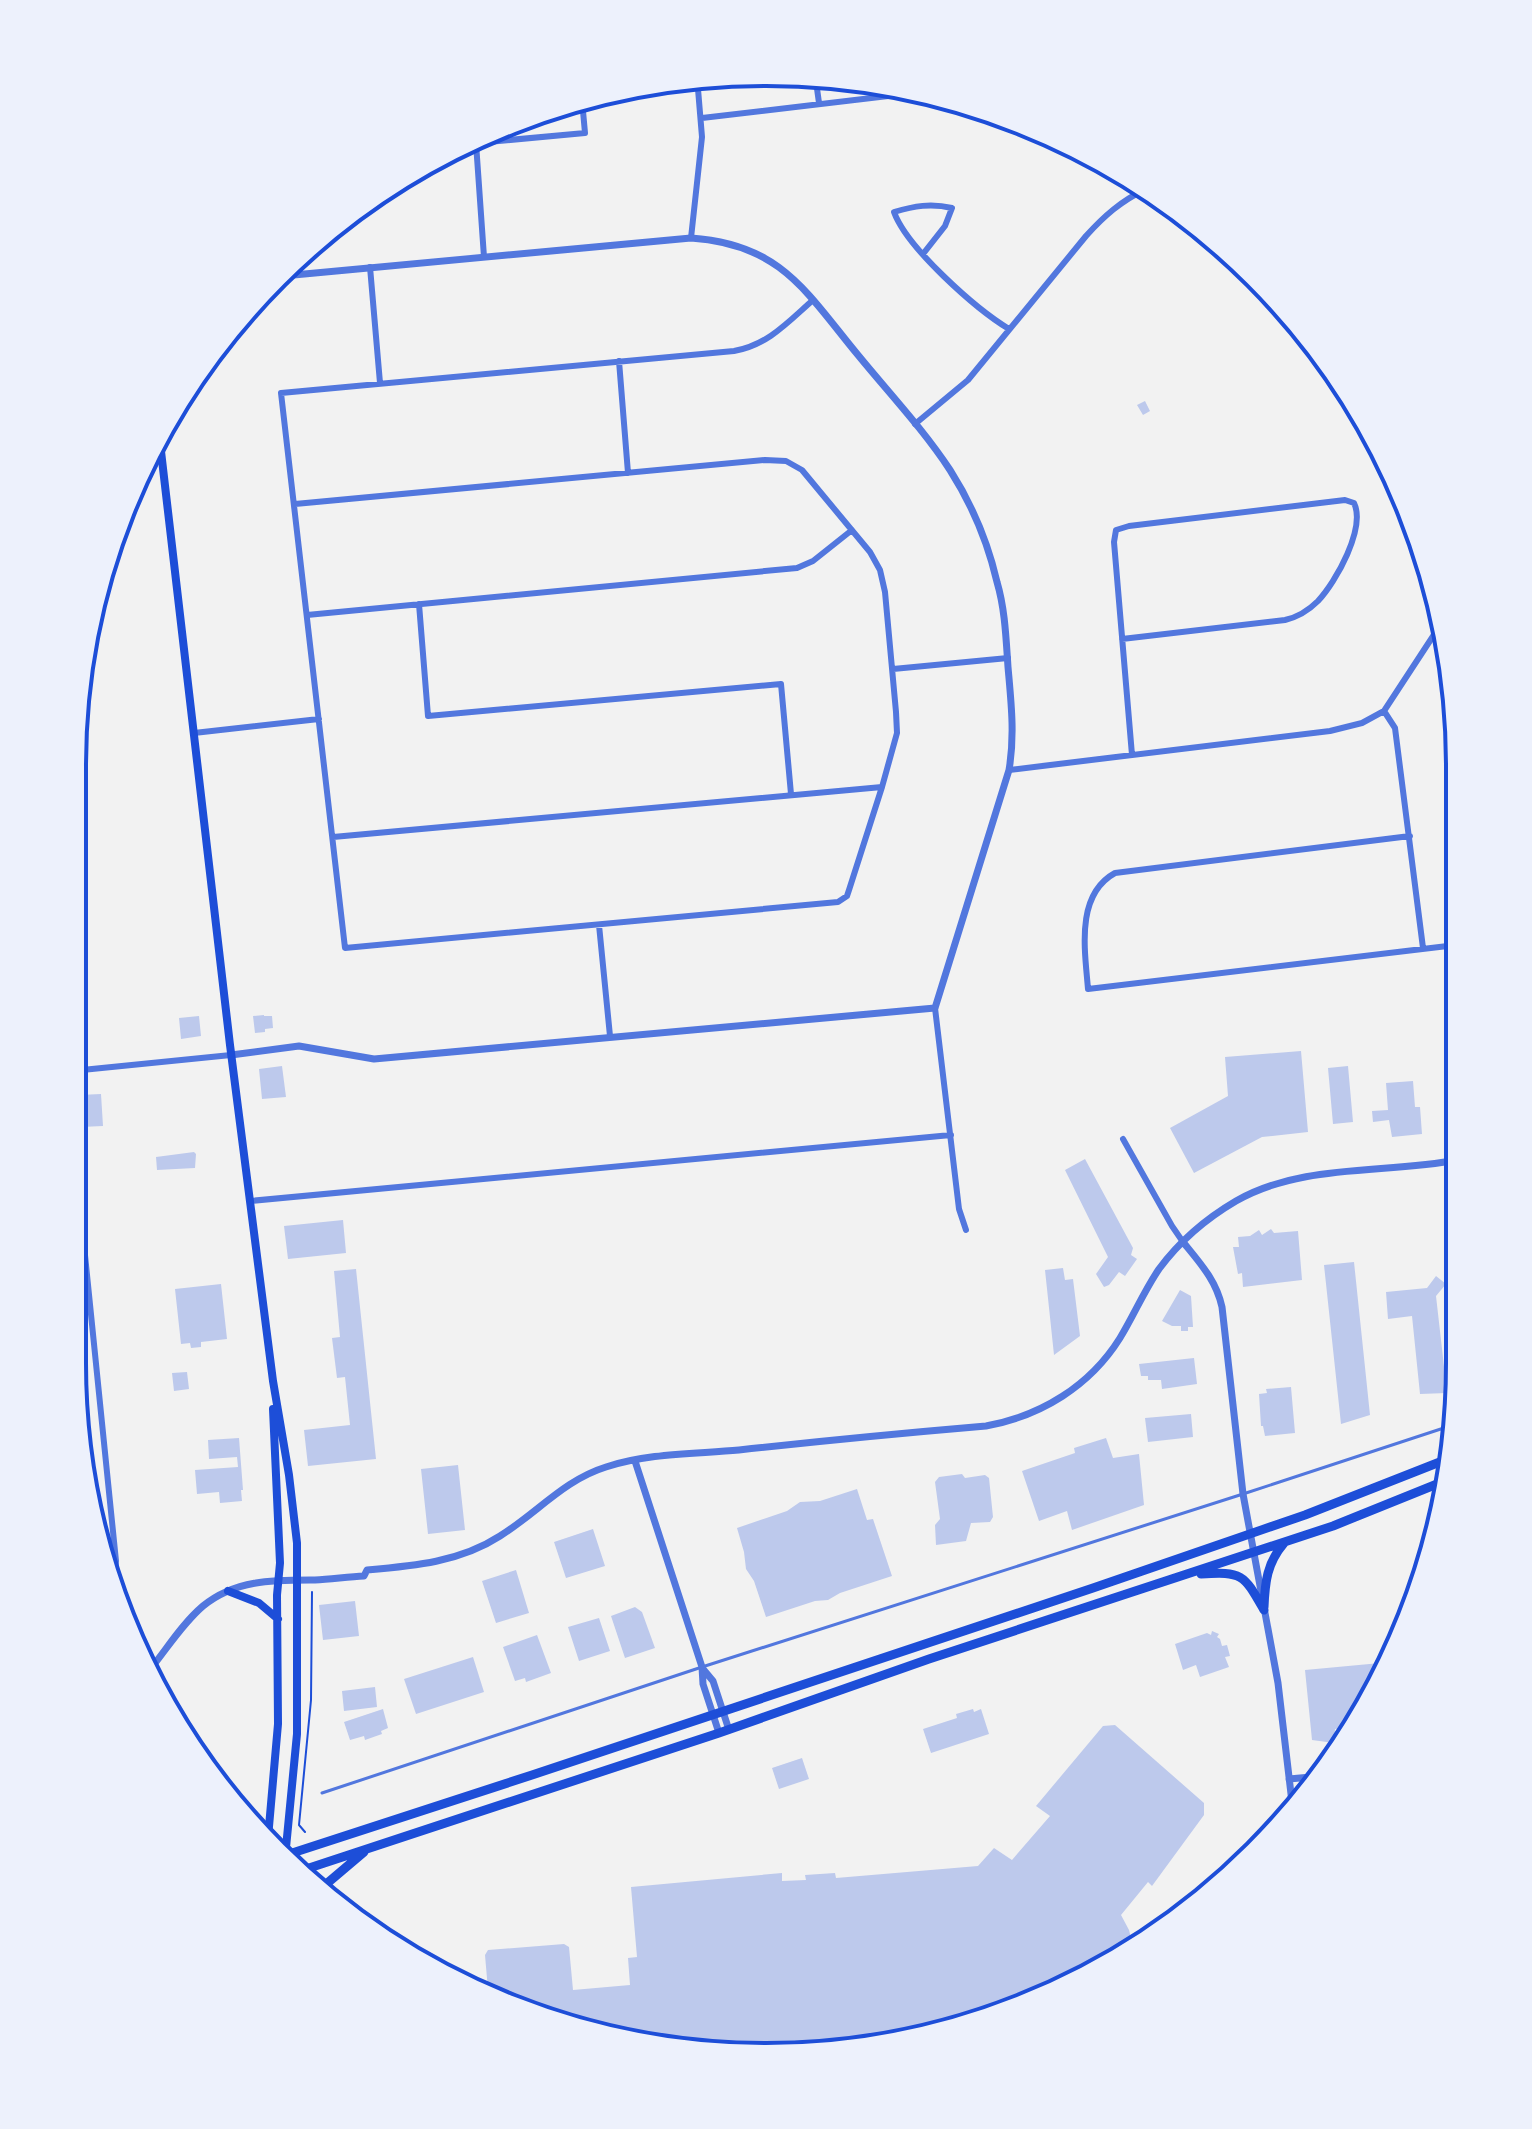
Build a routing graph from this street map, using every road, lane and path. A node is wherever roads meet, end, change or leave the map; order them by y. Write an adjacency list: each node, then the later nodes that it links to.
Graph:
1 (817, 88): 4 (street)
2 (699, 90): 6 (street)
3 (882, 96): 4 (street)
4 (819, 103): 6 (street)
5 (583, 111): 7 (street)
6 (702, 118): 10 (street)
7 (500, 141)
8 (477, 151): 12 (street)
9 (1134, 195): 16 (street)
10 (691, 238): 12 (street); 15 (street)
11 (923, 254): 11 (street); 16 (street)
12 (484, 257): 13 (street)
13 (370, 267): 14 (street); 18 (street)
14 (296, 275)
15 (813, 300): 17 (street); 19 (street)
16 (1009, 329): 19 (street)
17 (619, 361): 18 (street); 21 (street)
18 (380, 383): 22 (street)
19 (915, 424): 28 (street)
20 (161, 455): 32 (main road)
21 (628, 473): 22 (street); 23 (street)
22 (295, 504): 25 (street)
23 (852, 530): 24 (street); 29 (street)
24 (419, 604): 25 (street); 36 (street)
25 (307, 615): 31 (street)
26 (1434, 637): 30 (street)
27 (1122, 639): 27 (street); 33 (street)
28 (1008, 658): 29 (street); 34 (street)
29 (893, 669): 35 (street)
30 (1384, 711): 33 (street); 37 (street)
31 (319, 719): 32 (street); 38 (street)
32 (194, 733): 44 (main road)
33 (1132, 755): 34 (street)
34 (1009, 770): 42 (street)
35 (882, 787): 36 (street); 39 (street)
36 (791, 794): 38 (street)
37 (1410, 836): 41 (street); 41 (street)
38 (333, 837): 39 (street)
39 (599, 925): 43 (street)
40 (1446, 946): 41 (street)
41 (1423, 948)
42 (935, 1008): 43 (street); 46 (street)
43 (610, 1036): 44 (street)
44 (231, 1055): 45 (street); 49 (main road)
45 (86, 1070)
46 (951, 1135): 49 (street); 50 (street)
47 (1123, 1139): 51 (street)
48 (1446, 1163): 51 (street)
49 (250, 1201): 53 (main road)
50 (966, 1230)
51 (1183, 1242): 55 (street); 58 (street)
52 (86, 1265): 62 (street)
53 (273, 1381): 64 (main road); 65 (main road)
54 (1443, 1428): 58 (lane)
55 (635, 1461): 65 (street); 71 (street)
56 (1438, 1463): 59 (main road)
57 (1435, 1485): 60 (main road)
58 (1243, 1494): 59 (street); 71 (lane)
59 (1251, 1534): 61 (street); 72 (main road)
60 (1286, 1541): 61 (main road); 68 (main road)
61 (1253, 1552): 63 (main road); 68 (street)
62 (116, 1562)
63 (1185, 1575): 68 (main road); 73 (main road)
64 (279, 1580): 65 (street); 66 (street); 69 (main road)
65 (297, 1580): 81 (main road)
66 (228, 1591): 69 (main road); 70 (street)
67 (312, 1592): 80 (path)
68 (1264, 1610): 76 (street)
69 (278, 1619): 79 (main road)
70 (156, 1665)
71 (702, 1667): 72 (street); 77 (lane)
72 (718, 1712): 73 (street); 74 (street); 83 (main road)
73 (729, 1730): 74 (main road)
74 (719, 1733): 82 (main road)
75 (1305, 1778): 76 (street)
76 (1289, 1779): 78 (street)
77 (322, 1793)
78 (1291, 1794)
79 (269, 1826)
80 (305, 1832)
81 (286, 1845)
82 (366, 1849): 84 (main road); 85 (main road)
83 (295, 1854)
84 (311, 1867)
85 (328, 1882)

